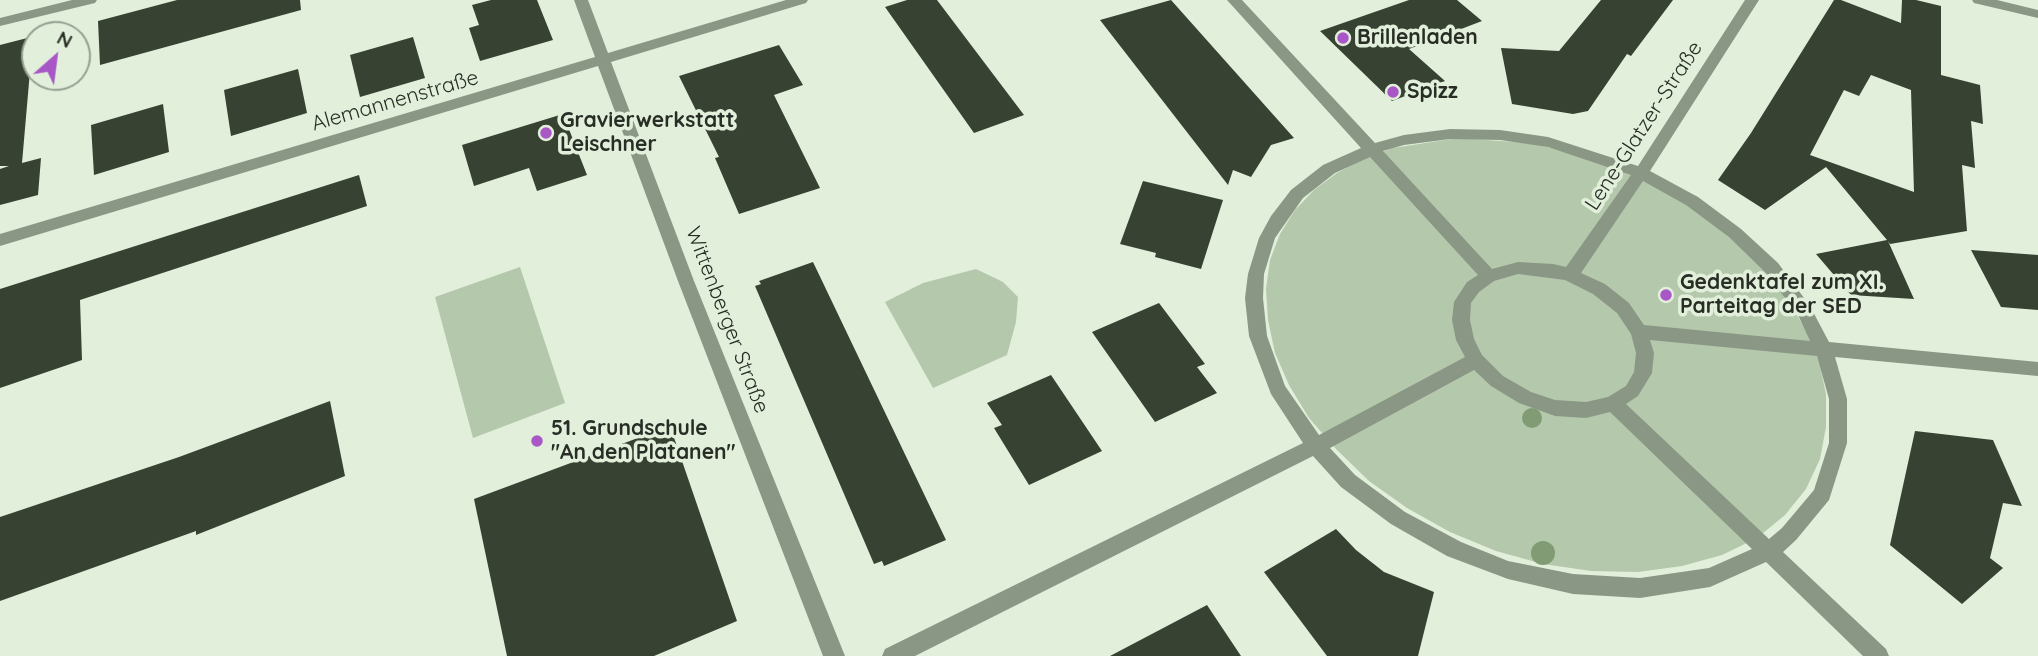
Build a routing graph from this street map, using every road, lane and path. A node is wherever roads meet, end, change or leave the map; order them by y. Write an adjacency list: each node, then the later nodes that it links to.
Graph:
1 (90, 0): 8 (street)
2 (581, 0): 9 (street, Wittenberger Straße)
3 (800, 0): 9 (street, Alemannenstraße)
4 (1234, 0): 10 (street)
5 (1752, 0): 11 (street, Lene-Glatzer-Straße)
6 (1979, 0): 7 (street)
7 (2038, 14)
8 (0, 22)
9 (604, 61): 12 (street, Alemannenstraße); 22 (street, Wittenberger Straße)
10 (1372, 149): 11 (street); 14 (street); 20 (street)
11 (1640, 173): 13 (street, Lene-Glatzer-Straße); 16 (street)
12 (0, 240)
13 (1570, 275): 14 (street); 15 (street)
14 (1489, 276): 17 (street)
15 (1639, 332): 16 (street); 19 (street)
16 (1824, 350): 18 (street); 21 (street)
17 (1476, 360): 19 (street); 20 (street)
18 (2038, 369)
19 (1613, 403): 21 (street)
20 (1316, 446): 21 (street); 23 (street)
21 (1769, 551): 24 (street)
22 (834, 656)
23 (893, 656)
24 (1878, 656)

